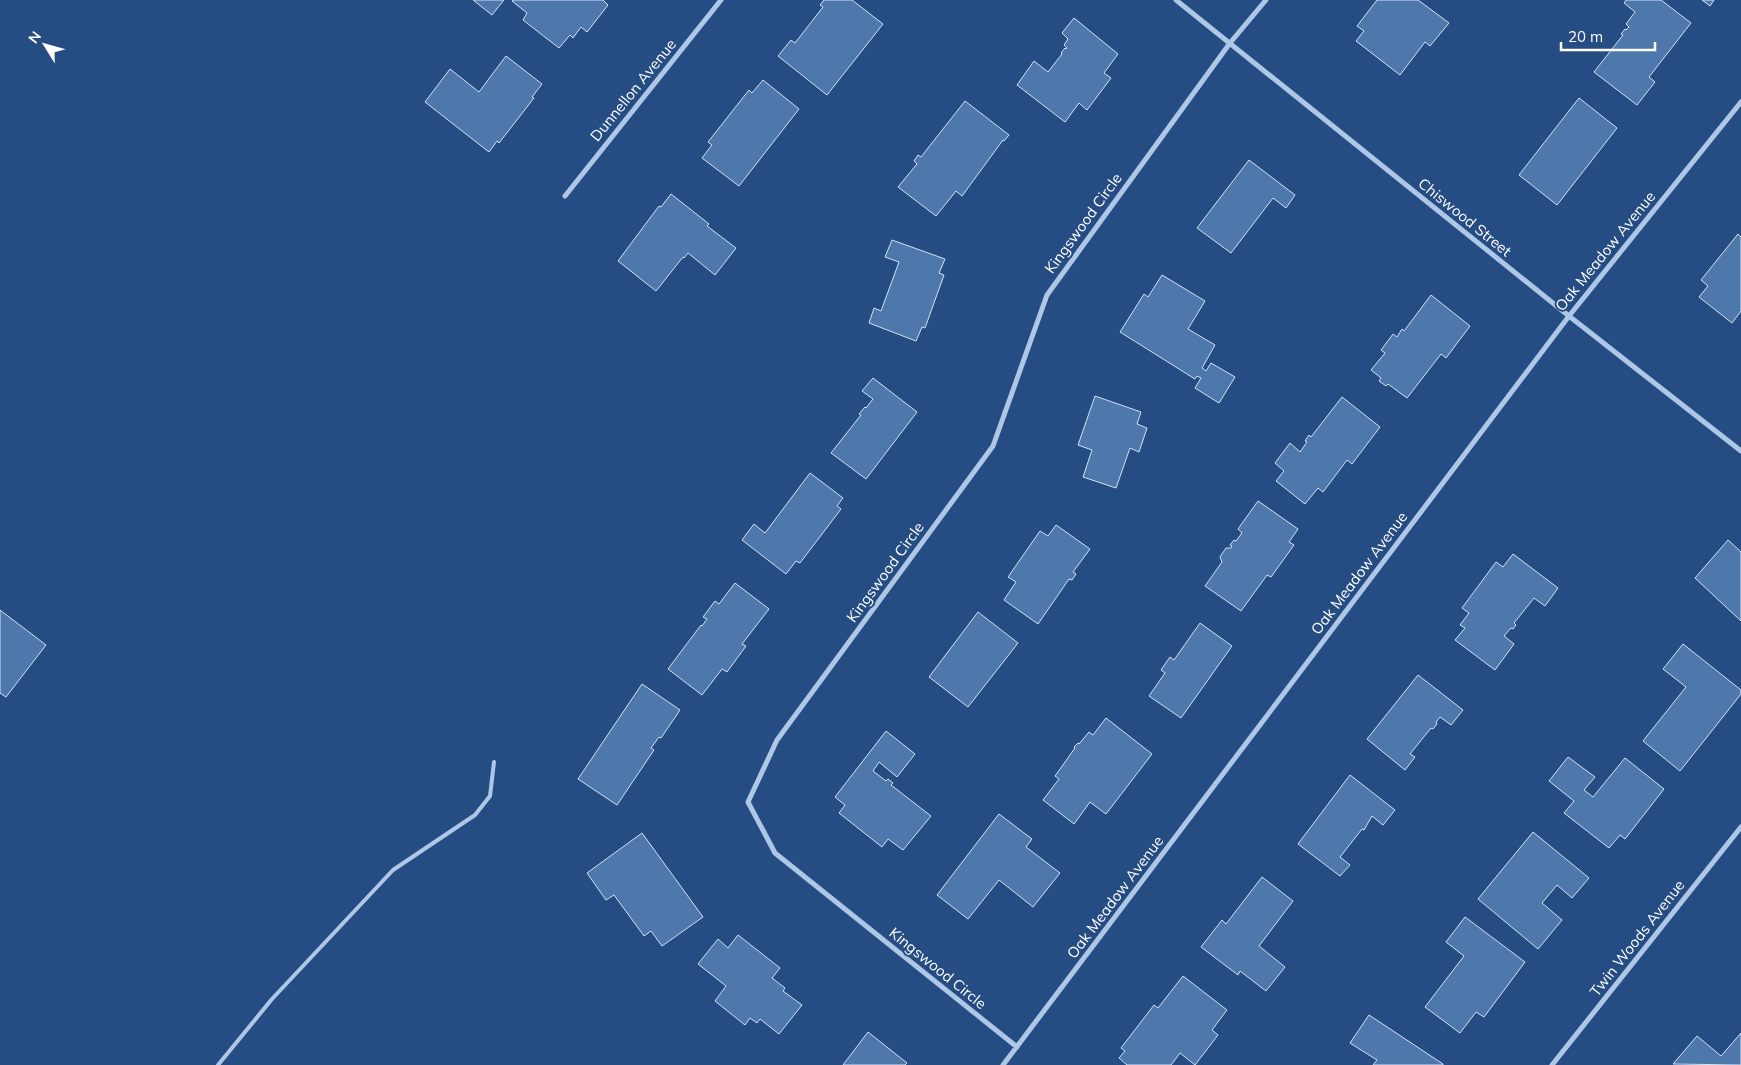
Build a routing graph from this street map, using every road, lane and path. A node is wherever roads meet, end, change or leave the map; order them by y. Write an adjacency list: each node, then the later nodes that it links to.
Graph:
1 (722, 0): 6 (street, Dunnellon Avenue)
2 (1176, 0): 4 (street, Chiswood Street)
3 (1266, 0): 4 (street)
4 (1230, 43): 7 (street, Chiswood Street); 11 (street, Kingswood Circle)
5 (1741, 102): 7 (street, Oak Meadow Avenue)
6 (565, 196)
7 (1569, 316): 8 (street, Chiswood Street); 11 (street, Oak Meadow Avenue)
8 (1741, 451)
9 (494, 762): 12 (lane)
10 (1741, 826): 14 (street, Twin Woods Avenue)
11 (1017, 1048): 13 (street, Oak Meadow Avenue)
12 (218, 1065)
13 (1004, 1065)
14 (1552, 1065)

